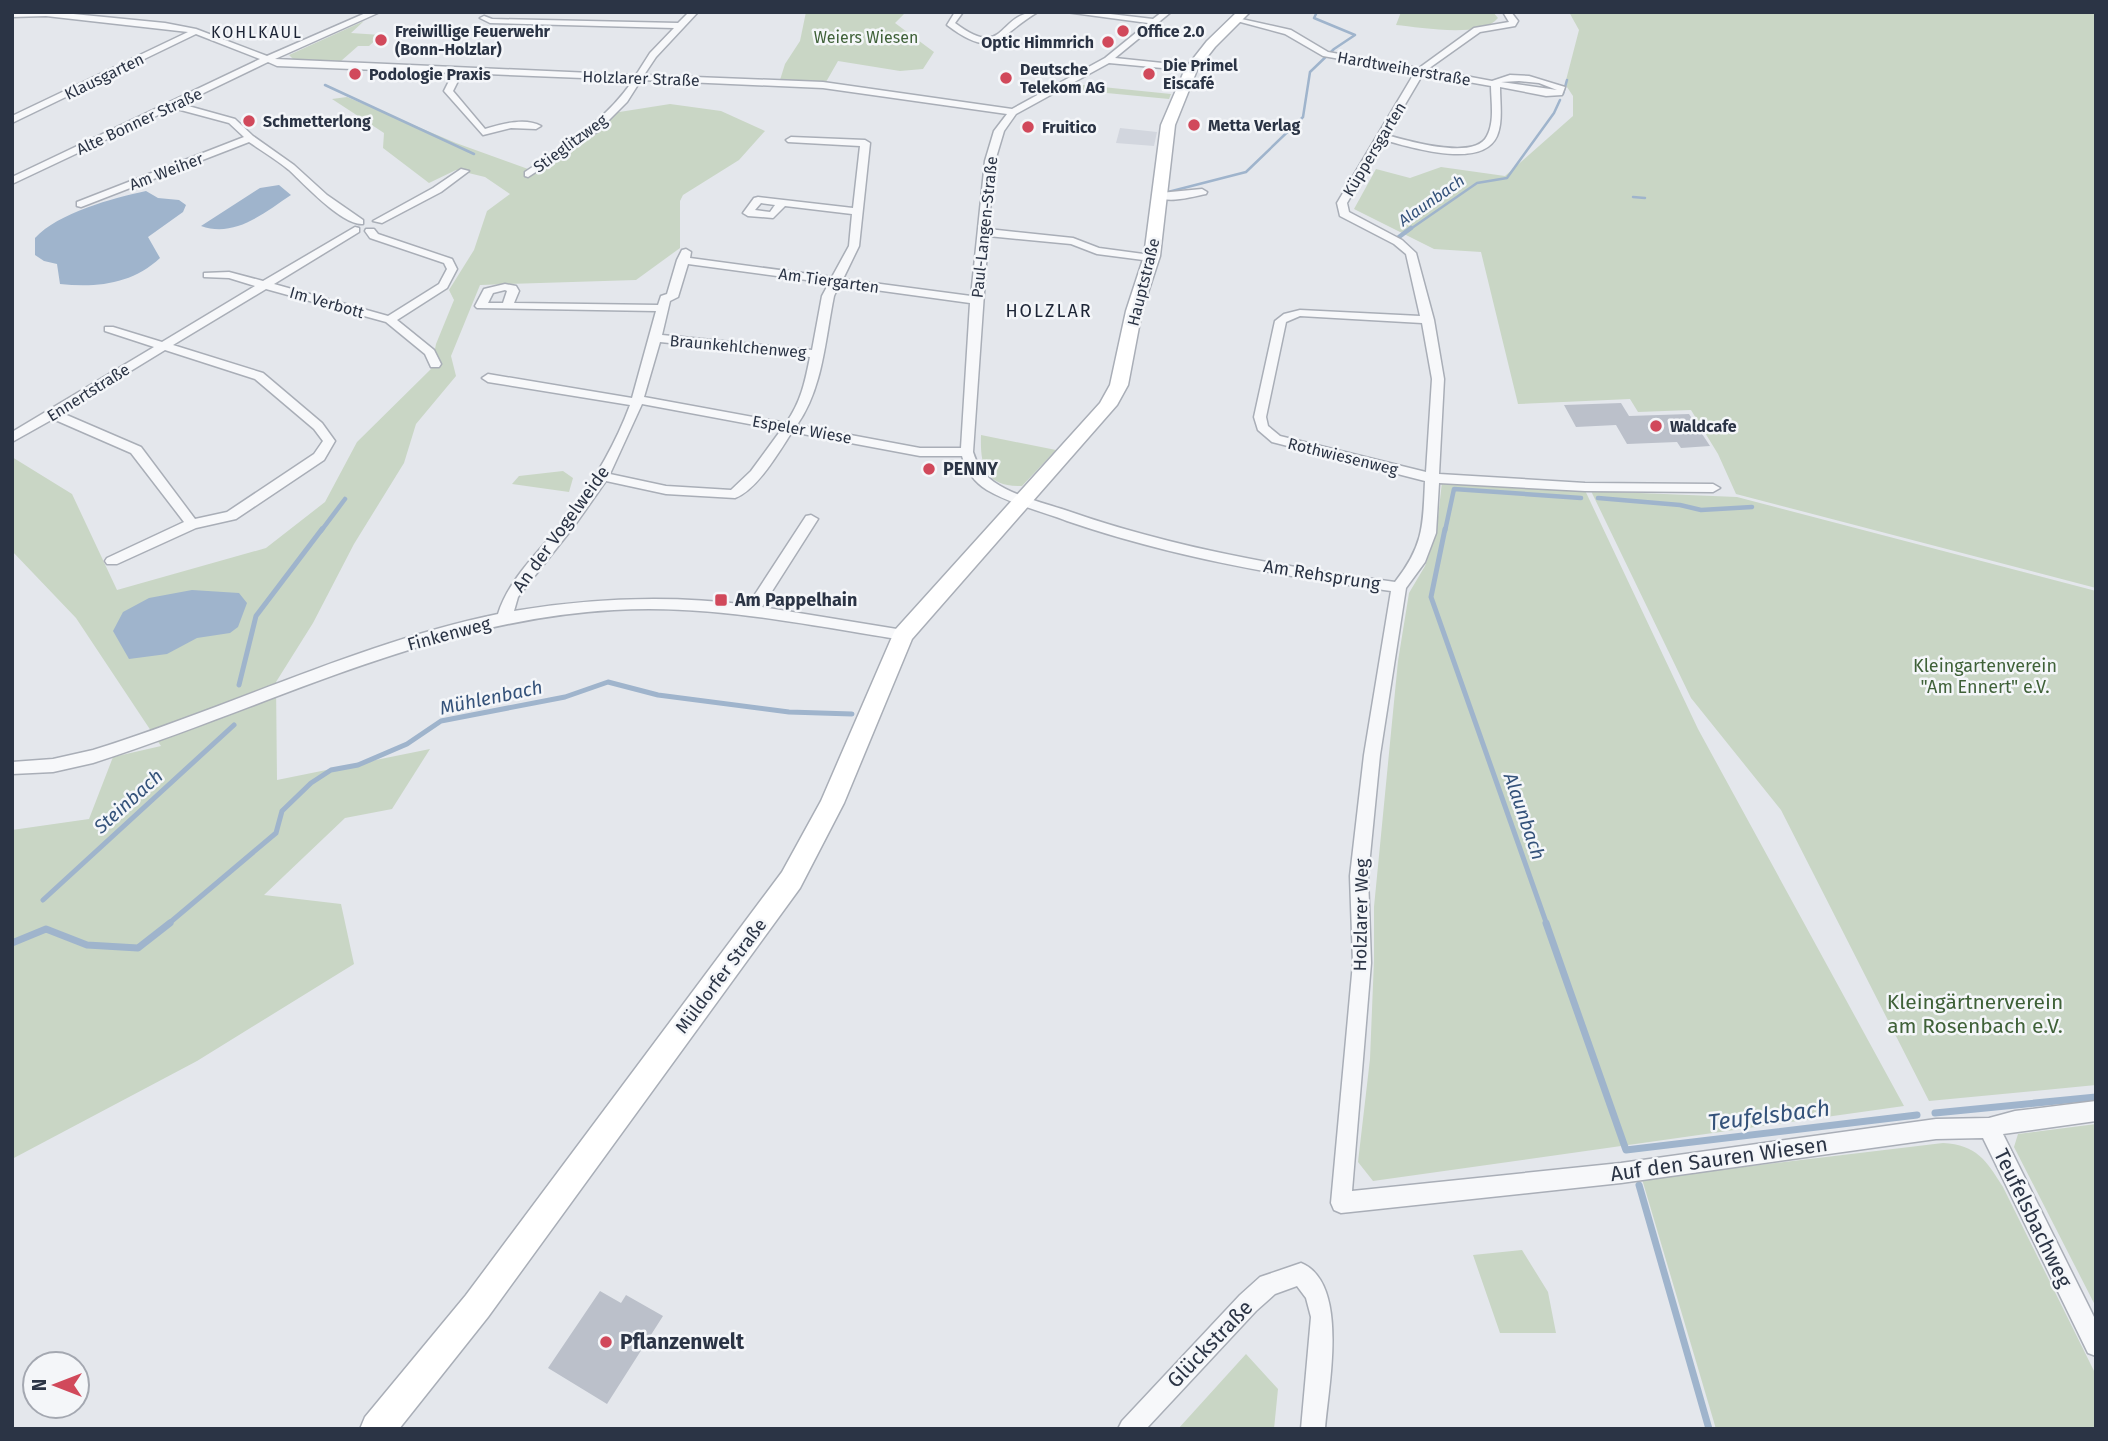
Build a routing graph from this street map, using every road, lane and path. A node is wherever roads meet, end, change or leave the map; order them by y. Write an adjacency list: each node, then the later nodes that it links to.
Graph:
1 (376, 12): 17 (street, Alte Bonner Straße)
2 (576, 12): 13 (street)
3 (694, 12): 14 (street, Stieglitzweg)
4 (959, 12): 5 (street)
5 (1034, 12)
6 (1070, 12): 12 (street)
7 (1167, 12): 12 (street, Paul-Langen-Straße)
8 (1507, 12): 20 (street, Küppersgarten)
9 (12, 15): 15 (street)
10 (1241, 16): 18 (main road, Hauptstraße); 20 (street, Hardtweiherstraße)
11 (484, 18): 13 (street)
12 (1157, 22): 16 (street, Paul-Langen-Straße)
13 (567, 23): 14 (street)
14 (680, 26): 21 (street, Stieglitzweg)
15 (196, 31): 17 (street); 25 (street, Klausgarten)
16 (1108, 60): 18 (street); 24 (street, Paul-Langen-Straße)
17 (267, 61): 19 (street, Holzlarer Straße); 23 (street, Alte Bonner Straße)
18 (1191, 69): 34 (main road, Hauptstraße)
19 (459, 70): 21 (street, Holzlarer Straße); 26 (street)
20 (1420, 71): 22 (street, Hardtweiherstraße); 27 (street, Küppersgarten)
21 (637, 78): 24 (street, Holzlarer Straße); 31 (street, Stieglitzweg)
22 (1495, 84): 22 (street, Hardtweiherstraße); 27 (street)
23 (174, 105): 28 (street); 32 (street, Alte Bonner Straße)
24 (1013, 112): 40 (street, Paul-Langen-Straße)
25 (12, 120)
26 (536, 126)
27 (1381, 137): 50 (street, Küppersgarten)
28 (250, 138): 36 (street, Am Weiher); 38 (street)
29 (791, 140): 37 (street)
30 (464, 172): 39 (street)
31 (528, 174)
32 (12, 181)
33 (1202, 192): 34 (street)
34 (1160, 196): 42 (main road, Hauptstraße)
35 (782, 203): 37 (street)
36 (81, 204)
37 (856, 211): 44 (street)
38 (357, 226): 39 (street); 45 (street, Ennertstraße)
39 (374, 226): 49 (street)
40 (982, 232): 42 (street); 46 (street, Paul-Langen-Straße)
41 (683, 258): 44 (street, Am Tiergarten); 48 (street, An der Vogelweide)
42 (1152, 258): 65 (main road, Hauptstraße)
43 (208, 275): 45 (street)
44 (838, 282): 46 (street, Am Tiergarten); 54 (street)
45 (264, 284): 49 (street, Im Verbott); 53 (street, Ennertstraße)
46 (976, 300): 61 (street, Paul-Langen-Straße)
47 (507, 306): 48 (street)
48 (663, 308): 52 (street, An der Vogelweide)
49 (390, 320): 55 (street, Im Verbott)
50 (1428, 320): 63 (street, Küppersgarten); 63 (street, Rothwiesenweg)
51 (109, 329): 53 (street, Ennertstraße)
52 (658, 338): 54 (street, Braunkehlchenweg); 57 (street, An der Vogelweide)
53 (164, 346): 58 (street, Ennertstraße); 67 (street)
54 (818, 354): 59 (street)
55 (435, 364)
56 (488, 378): 57 (street)
57 (637, 401): 59 (street, Espeler Wiese); 62 (street, An der Vogelweide)
58 (54, 414): 60 (street, Ennertstraße); 67 (street)
59 (790, 427): 61 (street, Espeler Wiese); 62 (street)
60 (12, 438)
61 (967, 452): 65 (street)
62 (602, 476): 71 (street, An der Vogelweide)
63 (1433, 478): 64 (street); 69 (street, Am Rehsprung)
64 (1713, 488)
65 (1023, 500): 69 (street, Am Rehsprung); 72 (main road, Müldorfer Straße)
66 (811, 519): 70 (street)
67 (192, 524): 68 (street)
68 (112, 561)
69 (1399, 587): 76 (street, Holzlarer Weg)
70 (752, 611): 71 (street, Finkenweg); 72 (street, Finkenweg)
71 (504, 619): 73 (street, Finkenweg)
72 (903, 635): 78 (main road, Müldorfer Straße)
73 (12, 768)
74 (2096, 1111): 75 (street, Auf den Sauren Wiesen)
75 (1989, 1128): 76 (street, Auf den Sauren Wiesen); 77 (street, Teufelsbachweg)
76 (1341, 1203)
77 (2096, 1345)
78 (377, 1429)
79 (1130, 1429): 80 (street, Glückstraße)
80 (1313, 1429)

